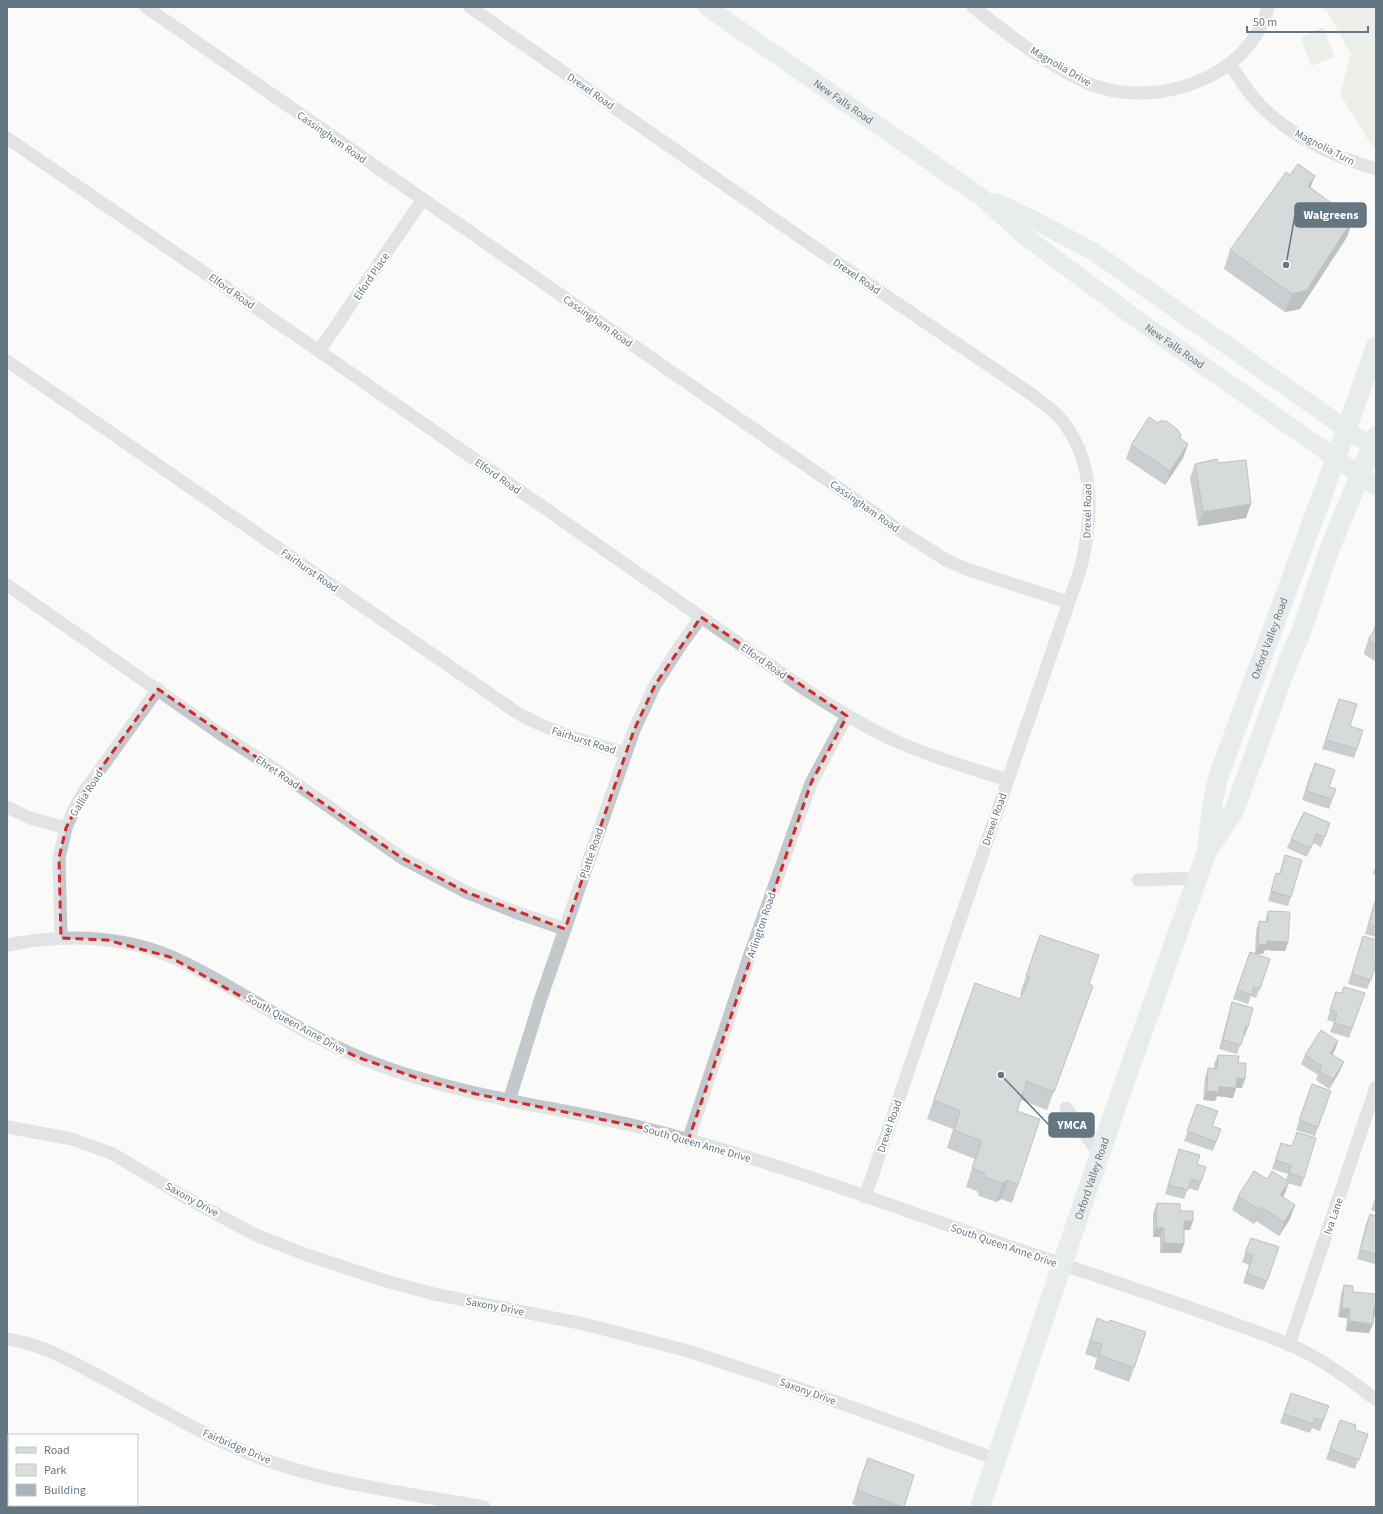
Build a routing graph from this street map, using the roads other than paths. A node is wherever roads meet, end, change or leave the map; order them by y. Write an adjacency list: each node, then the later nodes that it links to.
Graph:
1 (146, 7): 10 (street, Cassingham Road)
2 (470, 7): 20 (street, Drexel Road)
3 (707, 7): 9 (main road, New Falls Road)
4 (973, 7): 6 (street, Magnolia Drive)
5 (1268, 7): 6 (street, Magnolia Drive)
6 (1230, 64): 8 (street, Magnolia Turn)
7 (7, 138): 12 (street, Elford Road)
8 (1376, 170)
9 (980, 196): 14 (main road, New Falls Road); 16 (main road, New Falls Road)
10 (423, 199): 12 (street, Elford Place); 20 (street, Cassingham Road)
11 (1376, 346): 14 (main road, Oxford Valley Road)
12 (319, 351): 21 (street, Elford Road)
13 (7, 361): 24 (street, Fairhurst Road)
14 (1347, 429): 15 (main road, New Falls Road); 16 (main road, Oxford Valley Road)
15 (1375, 444): 17 (main road, Oxford Valley Road)
16 (1337, 458): 17 (main road, New Falls Road); 28 (main road, Oxford Valley Road)
17 (1360, 474): 18 (main road, New Falls Road); 28 (main road, Oxford Valley Road)
18 (1376, 486)
19 (7, 585): 22 (street, Ehret Road)
20 (1068, 602): 25 (street, Drexel Road)
21 (701, 618): 23 (street, Elford Road); 24 (street, Platte Road)
22 (158, 689): 27 (street, Gallia Road); 31 (street, Ehret Road)
23 (847, 716): 25 (street, Elford Road); 38 (street, Arlington Road)
24 (626, 753): 31 (street, Platte Road)
25 (1007, 780): 40 (street, Drexel Road)
26 (7, 807): 27 (street)
27 (66, 828): 32 (street, Gallia Road)
28 (1207, 851): 29 (main road, Oxford Valley Road)
29 (1198, 878): 30 (street); 39 (main road, Oxford Valley Road)
30 (1138, 880)
31 (565, 929): 35 (street, Platte Road)
32 (61, 938): 33 (street, South Queen Anne Drive); 35 (street, South Queen Anne Drive)
33 (7, 945)
34 (1376, 1087): 43 (street, Iva Lane)
35 (509, 1101): 38 (street, South Queen Anne Drive)
36 (1066, 1108): 39 (street)
37 (7, 1127): 45 (street, Saxony Drive)
38 (688, 1141): 40 (street, South Queen Anne Drive)
39 (1100, 1155): 41 (main road, Oxford Valley Road)
40 (865, 1197): 41 (street, South Queen Anne Drive)
41 (1062, 1264): 43 (street, South Queen Anne Drive); 45 (main road, Oxford Valley Road)
42 (7, 1339): 46 (street, Fairbridge Drive)
43 (1289, 1344): 44 (street, South Queen Anne Drive)
44 (1376, 1400)
45 (996, 1459): 47 (main road, Oxford Valley Road)
46 (484, 1507)
47 (980, 1507)

